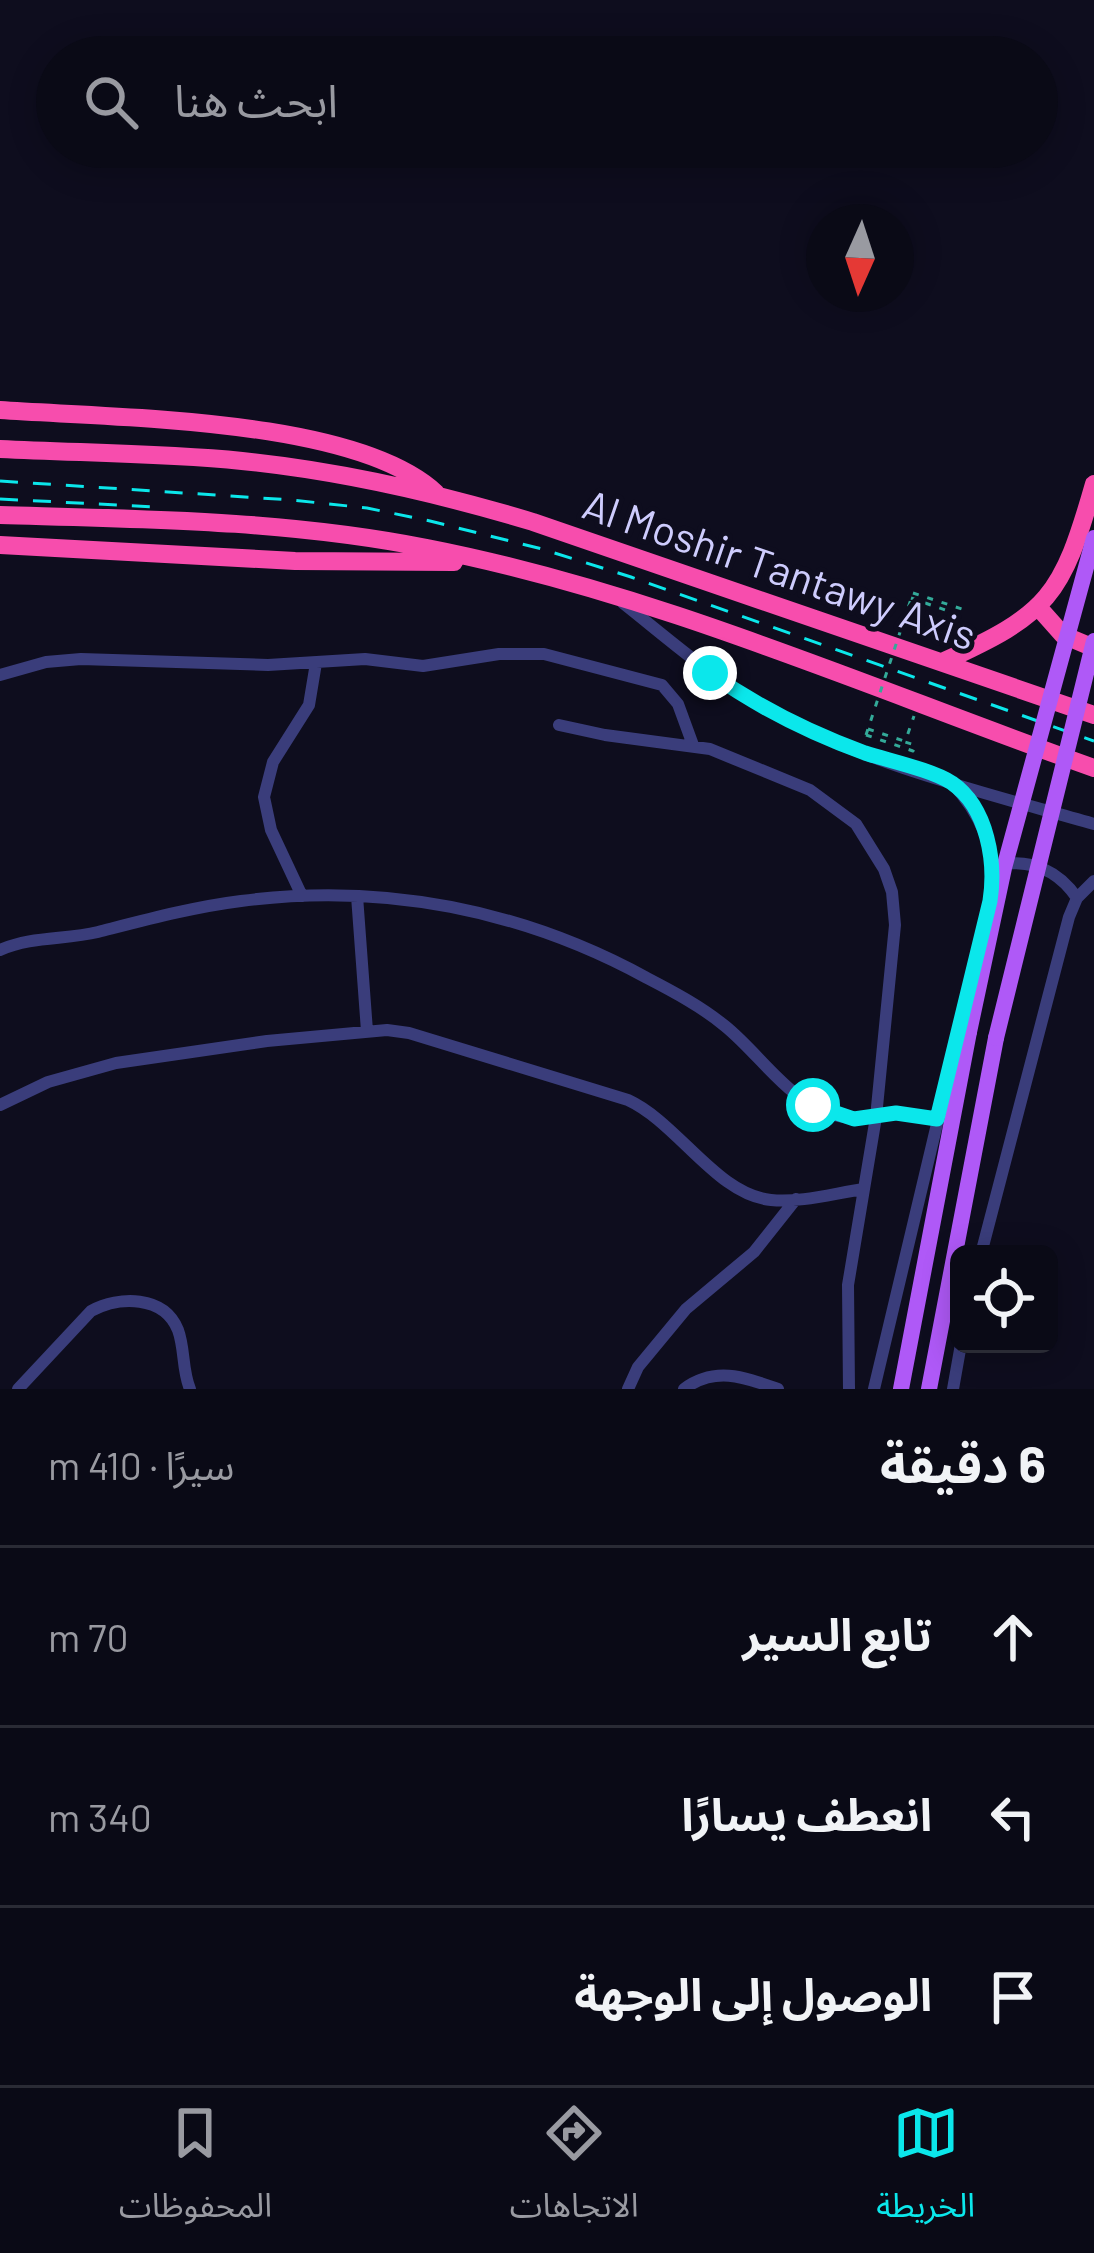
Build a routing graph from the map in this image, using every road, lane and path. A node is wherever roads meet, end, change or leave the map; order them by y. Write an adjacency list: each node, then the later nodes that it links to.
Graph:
1 (0, 410): 4 (highway)
2 (0, 448): 4 (highway)
3 (1094, 484): 11 (highway)
4 (440, 496): 14 (highway, Al Moshir Tantawy Axis)
5 (0, 515): 8 (highway)
6 (1094, 538): 47 (main road, bridge)
7 (0, 545): 8 (highway)
8 (483, 560): 10 (highway, Al Moshir Tantawy Axis)
9 (912, 596): 12 (path); 12 (path); 20 (path, bridge)
10 (617, 598): 17 (highway, Al Moshir Tantawy Axis); 24 (street)
11 (1039, 608): 13 (highway); 14 (highway)
12 (950, 611): 14 (path)
13 (1094, 644): 48 (main road, bridge)
14 (938, 660): 18 (highway, Al Moshir Tantawy Axis)
15 (316, 663): 16 (street); 22 (street); 28 (street)
16 (0, 675)
17 (917, 706): 21 (path); 23 (highway, Al Moshir Tantawy Axis)
18 (1094, 715)
19 (559, 724): 22 (street)
20 (867, 732): 21 (path); 21 (path)
21 (905, 742)
22 (693, 745): 34 (street)
23 (1094, 768)
24 (952, 783): 25 (street); 26 (street)
25 (1094, 824)
26 (994, 866): 30 (street); 35 (street)
27 (1094, 881): 30 (street)
28 (302, 896): 29 (street); 31 (street)
29 (357, 896): 32 (street); 34 (street)
30 (1077, 898): 38 (street)
31 (0, 950)
32 (367, 1031): 33 (street); 37 (street)
33 (0, 1106)
34 (876, 1117): 35 (street); 36 (street)
35 (937, 1119): 46 (street)
36 (864, 1189): 37 (street); 45 (street)
37 (796, 1199): 40 (street)
38 (983, 1245)
39 (960, 1353): 49 (street)
40 (635, 1385)
41 (18, 1389): 42 (street)
42 (190, 1389)
43 (684, 1389): 44 (street)
44 (778, 1389)
45 (849, 1389)
46 (874, 1389)
47 (901, 1389)
48 (929, 1389)
49 (953, 1389)

